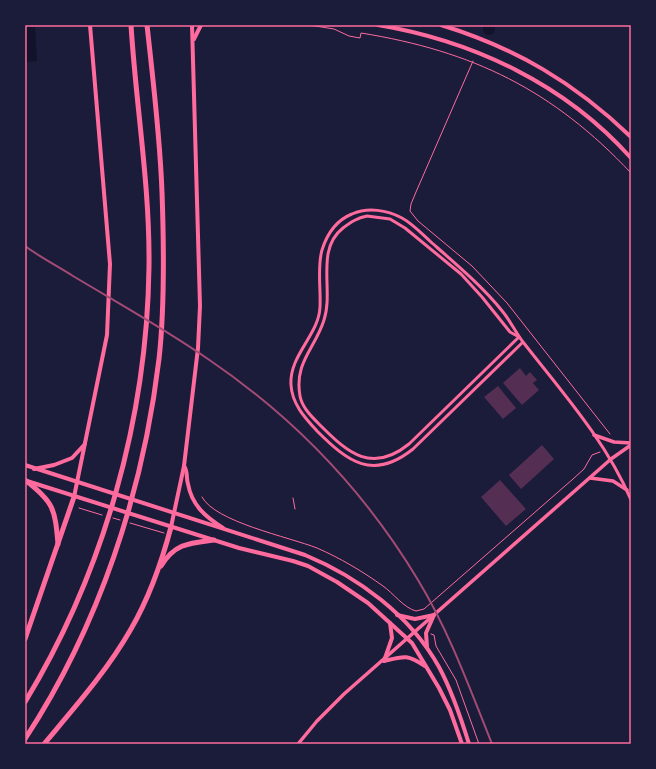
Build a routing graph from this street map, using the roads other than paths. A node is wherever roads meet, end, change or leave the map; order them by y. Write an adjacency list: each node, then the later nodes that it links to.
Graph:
1 (90, 25): 14 (main road)
2 (131, 25): 41 (highway)
3 (147, 25): 42 (highway)
4 (192, 25): 8 (main road)
5 (201, 25): 8 (main road)
6 (378, 25): 10 (main road)
7 (441, 25): 9 (main road)
8 (193, 41): 18 (main road)
9 (631, 137)
10 (631, 158)
11 (519, 337): 11 (street); 12 (street); 12 (street)
12 (523, 342): 13 (street)
13 (594, 435): 15 (street); 16 (street)
14 (86, 443): 19 (main road); 22 (main road)
15 (631, 444): 16 (street)
16 (611, 459): 20 (street); 23 (street)
17 (25, 465): 19 (main road)
18 (184, 466): 26 (main road); 28 (main road)
19 (34, 469): 22 (main road)
20 (590, 478): 23 (street); 33 (street)
21 (25, 480): 24 (main road); 30 (highway)
22 (77, 483): 24 (main road); 26 (main road)
23 (627, 490): 25 (street)
24 (74, 496): 27 (main road); 30 (highway)
25 (631, 500)
26 (175, 513): 27 (main road); 28 (main road)
27 (169, 526): 29 (main road); 31 (highway)
28 (229, 531): 32 (main road)
29 (214, 540): 31 (highway); 34 (main road)
30 (58, 547): 37 (highway)
31 (154, 578): 43 (highway)
32 (397, 614): 33 (main road); 35 (main road)
33 (434, 615): 35 (street); 38 (main road)
34 (390, 623): 36 (main road); 39 (main road)
35 (414, 633): 36 (street); 38 (main road)
36 (407, 639): 39 (street); 40 (main road)
37 (25, 640)
38 (427, 648): 46 (main road)
39 (384, 660): 40 (main road); 44 (street)
40 (427, 668): 45 (main road)
41 (25, 702)
42 (25, 739)
43 (44, 744)
44 (298, 744)
45 (462, 744)
46 (469, 744)

